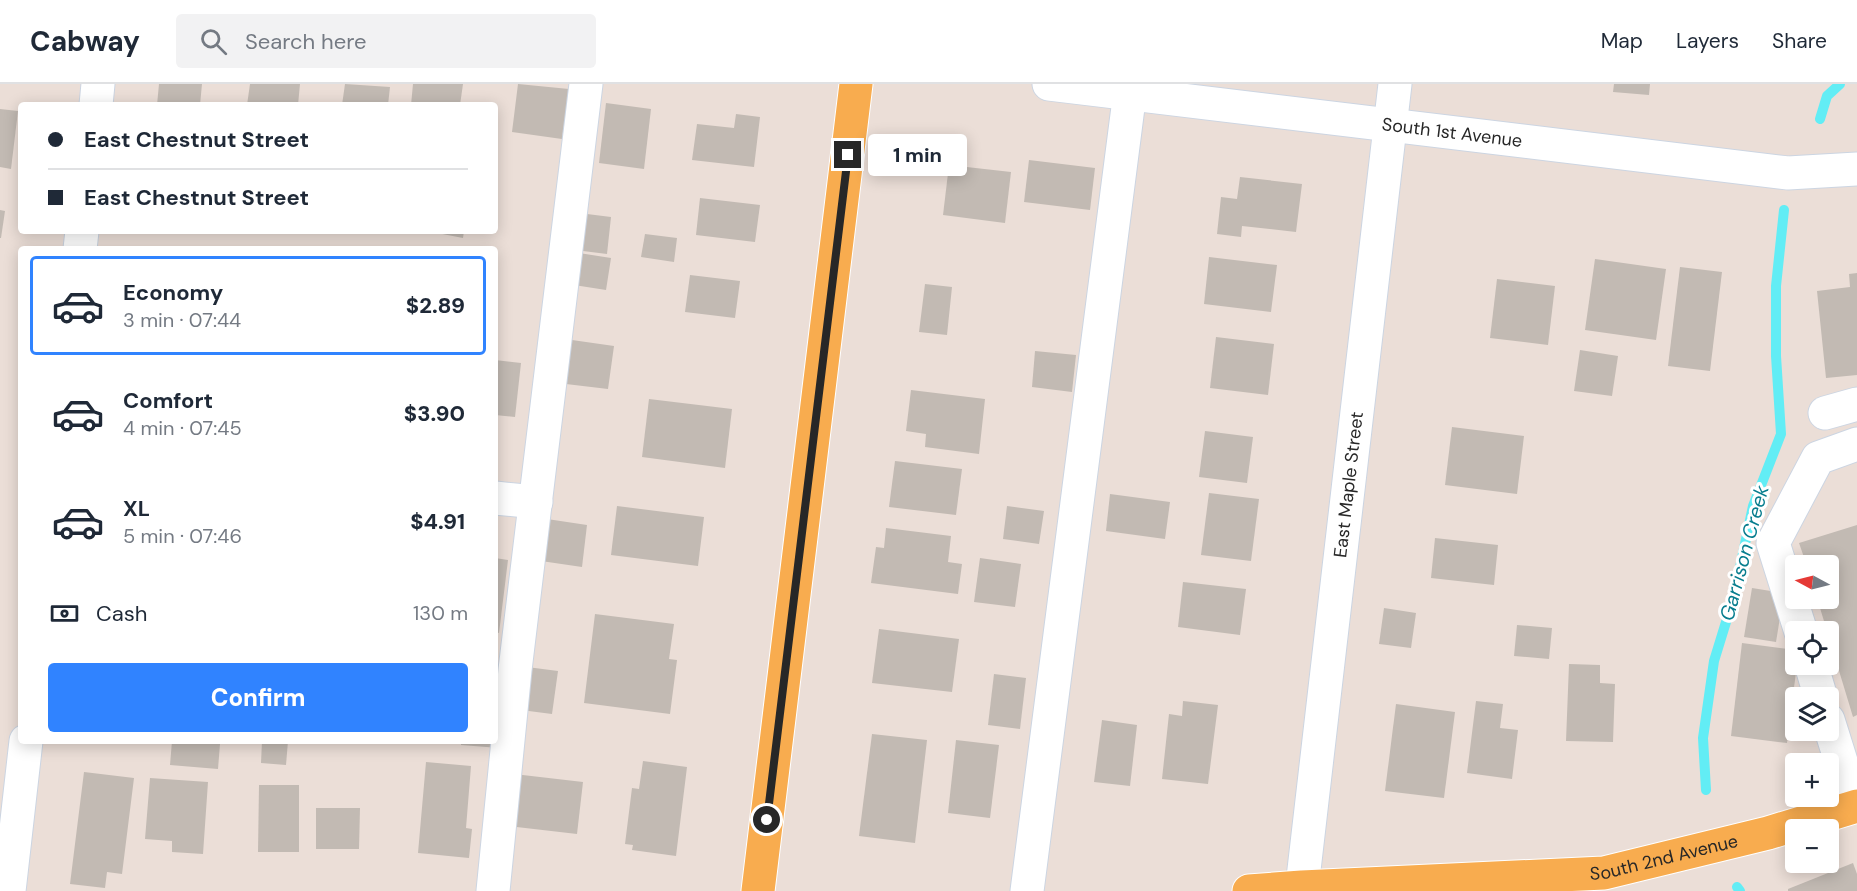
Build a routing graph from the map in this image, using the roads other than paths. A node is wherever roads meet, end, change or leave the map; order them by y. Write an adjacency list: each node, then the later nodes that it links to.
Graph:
1 (98, 84): 7 (street)
2 (586, 84): 14 (street)
3 (856, 84): 23 (main road)
4 (1049, 84): 6 (street, South 1st Avenue)
5 (1395, 84): 8 (street, East Maple Street)
6 (1131, 89): 8 (street, South 1st Avenue); 24 (street)
7 (96, 102)
8 (1390, 125): 9 (street, South 1st Avenue); 19 (street, East Maple Street)
9 (1857, 169)
10 (1857, 404): 11 (street)
11 (1825, 413)
12 (1857, 444): 15 (street)
13 (498, 498): 14 (street)
14 (536, 502): 22 (street)
15 (1798, 621)
16 (1835, 741): 18 (street)
17 (26, 744): 21 (street)
18 (1856, 806): 20 (main road, South 2nd Avenue)
19 (1302, 887): 20 (main road, South 2nd Avenue); 25 (main road, South 2nd Avenue)
20 (1372, 888)
21 (9, 891)
22 (493, 891)
23 (758, 891)
24 (1027, 891)
25 (1248, 891)

